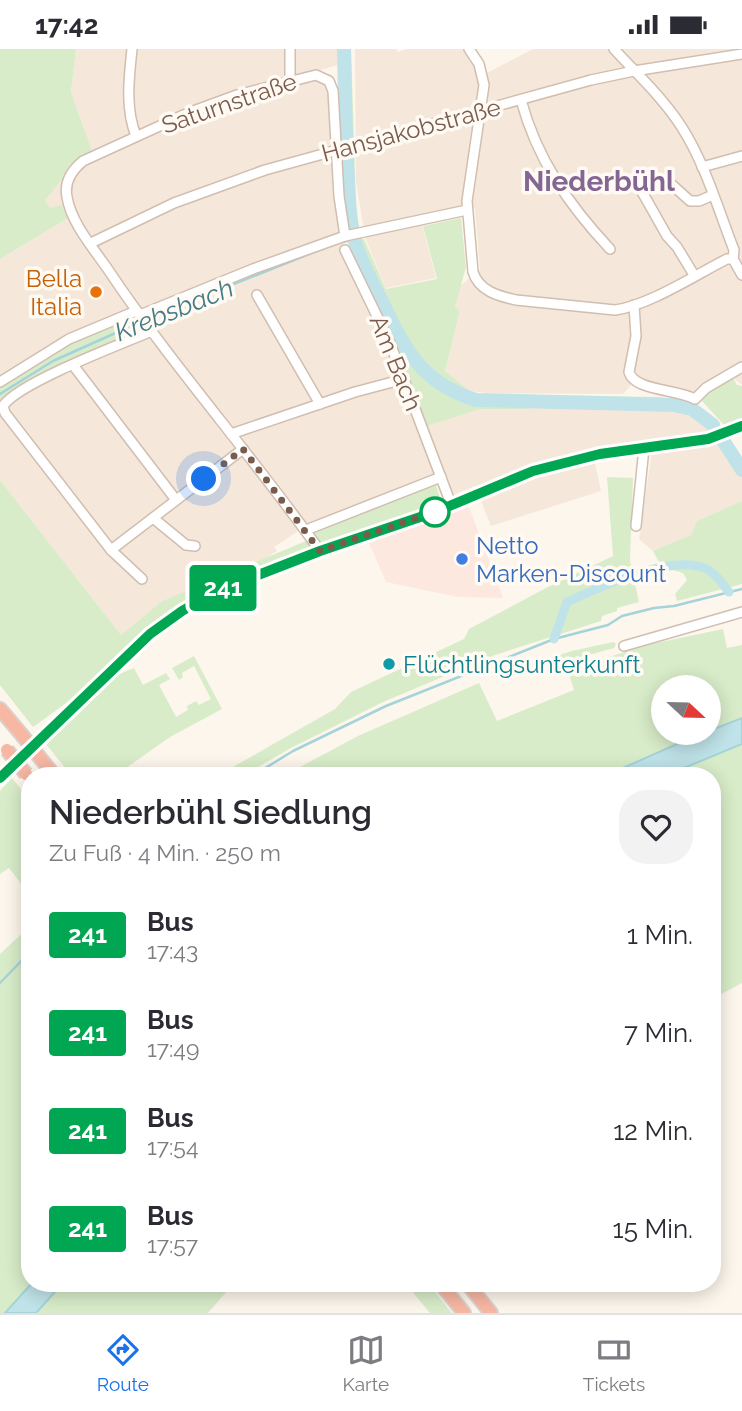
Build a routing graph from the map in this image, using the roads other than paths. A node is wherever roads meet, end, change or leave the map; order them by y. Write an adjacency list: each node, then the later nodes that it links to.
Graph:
1 (132, 49): 10 (street)
2 (290, 49): 7 (street)
3 (469, 49): 9 (street)
4 (614, 49): 6 (street)
5 (742, 54): 6 (street, Hansjakobstraße)
6 (634, 71): 8 (street, Hansjakobstraße); 13 (street)
7 (290, 80): 10 (street, Saturnstraße); 11 (street, Saturnstraße)
8 (521, 100): 9 (street, Hansjakobstraße); 20 (street)
9 (480, 111): 11 (street, Hansjakobstraße); 17 (street)
10 (136, 136): 19 (street, Saturnstraße)
11 (337, 149): 18 (street, Saturnstraße); 19 (street, Hansjakobstraße)
12 (742, 156): 13 (street)
13 (702, 167): 16 (street)
14 (669, 182): 16 (street)
15 (640, 190): 23 (street)
16 (713, 195): 22 (street)
17 (467, 210): 18 (street); 26 (street)
18 (352, 235): 27 (street)
19 (91, 243): 27 (street)
20 (610, 249)
21 (345, 250): 30 (street, Am Bach)
22 (733, 259): 23 (street); 24 (street)
23 (694, 275): 26 (street)
24 (742, 275)
25 (257, 295): 32 (street)
26 (634, 305): 29 (street)
27 (143, 319): 28 (street); 31 (street); 34 (street)
28 (73, 365): 38 (street); 44 (street)
29 (742, 367)
30 (404, 379): 32 (street); 37 (street, Am Bach)
31 (0, 382)
32 (320, 404): 34 (street)
33 (742, 426): 35 (main road)
34 (232, 434): 36 (street)
35 (644, 448): 39 (main road); 41 (street)
36 (243, 449): 38 (street); 42 (street)
37 (441, 477): 39 (street, Am Bach); 42 (street)
38 (176, 501): 40 (street)
39 (452, 504): 45 (main road)
40 (153, 518): 43 (street); 44 (street)
41 (636, 526)
42 (306, 530): 45 (street)
43 (195, 545)
44 (111, 550): 46 (street)
45 (320, 551): 53 (main road)
46 (142, 579)
47 (742, 612): 48 (street)
48 (624, 646)
49 (0, 709): 52 (highway, bridge)
50 (4, 746): 51 (highway, bridge)
51 (21, 767)
52 (48, 767)
53 (0, 778)
54 (447, 1292): 56 (highway)
55 (474, 1292): 57 (highway)
56 (464, 1313)
57 (491, 1313)

